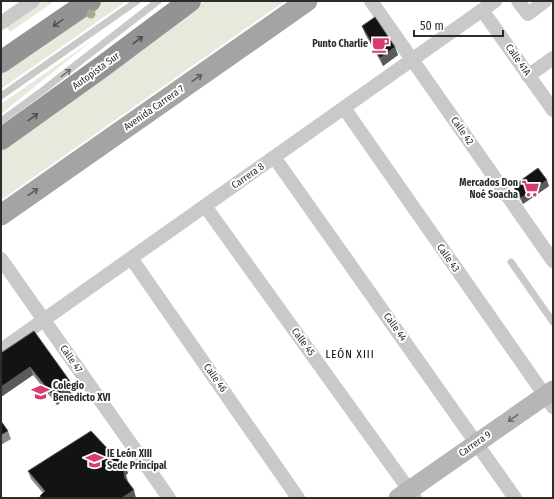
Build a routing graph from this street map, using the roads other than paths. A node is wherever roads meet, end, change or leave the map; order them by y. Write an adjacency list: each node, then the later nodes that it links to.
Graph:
1 (33, 1): 12 (street)
2 (90, 1): 13 (highway, one-way to 13)
3 (137, 1): 17 (lane)
4 (158, 1): 20 (lane, one-way to 4)
5 (190, 1): 21 (highway, Autopista Sur, one-way to 5)
6 (308, 1): 24 (main road, Avenida Carrera 7, one-way to 6)
7 (371, 1): 15 (street, Calle 42)
8 (495, 1): 11 (street, Carrera 8)
9 (518, 1): 10 (street)
10 (545, 1)
11 (482, 10): 15 (street, Carrera 8); 16 (street, Calle 41A)
12 (1, 22)
13 (6, 54)
14 (553, 58): 16 (street)
15 (412, 60): 18 (street, Carrera 8); 27 (street, Calle 42)
16 (528, 76): 19 (street, Calle 41A)
17 (1, 96)
18 (344, 108): 22 (street, Carrera 8); 34 (street, Calle 43)
19 (553, 110)
20 (1, 121)
21 (1, 139)
22 (274, 157): 23 (street, Carrera 8); 35 (street, Calle 44)
23 (205, 206): 25 (street, Carrera 8); 36 (street, Calle 45)
24 (1, 215)
25 (131, 258): 31 (street, Carrera 8); 38 (street, Calle 46)
26 (1, 259): 31 (street, Calle 47)
27 (553, 261)
28 (510, 262): 30 (lane)
29 (553, 307): 30 (lane)
30 (546, 312): 32 (lane)
31 (44, 320): 33 (street, Carrera 8); 37 (street, Calle 47)
32 (553, 322)
33 (1, 350)
34 (550, 397): 35 (street, Carrera 9, one-way to 35)
35 (477, 443): 36 (street, Carrera 9); 39 (street, Calle 44)
36 (407, 495)
37 (169, 498)
38 (298, 498)
39 (515, 498)

